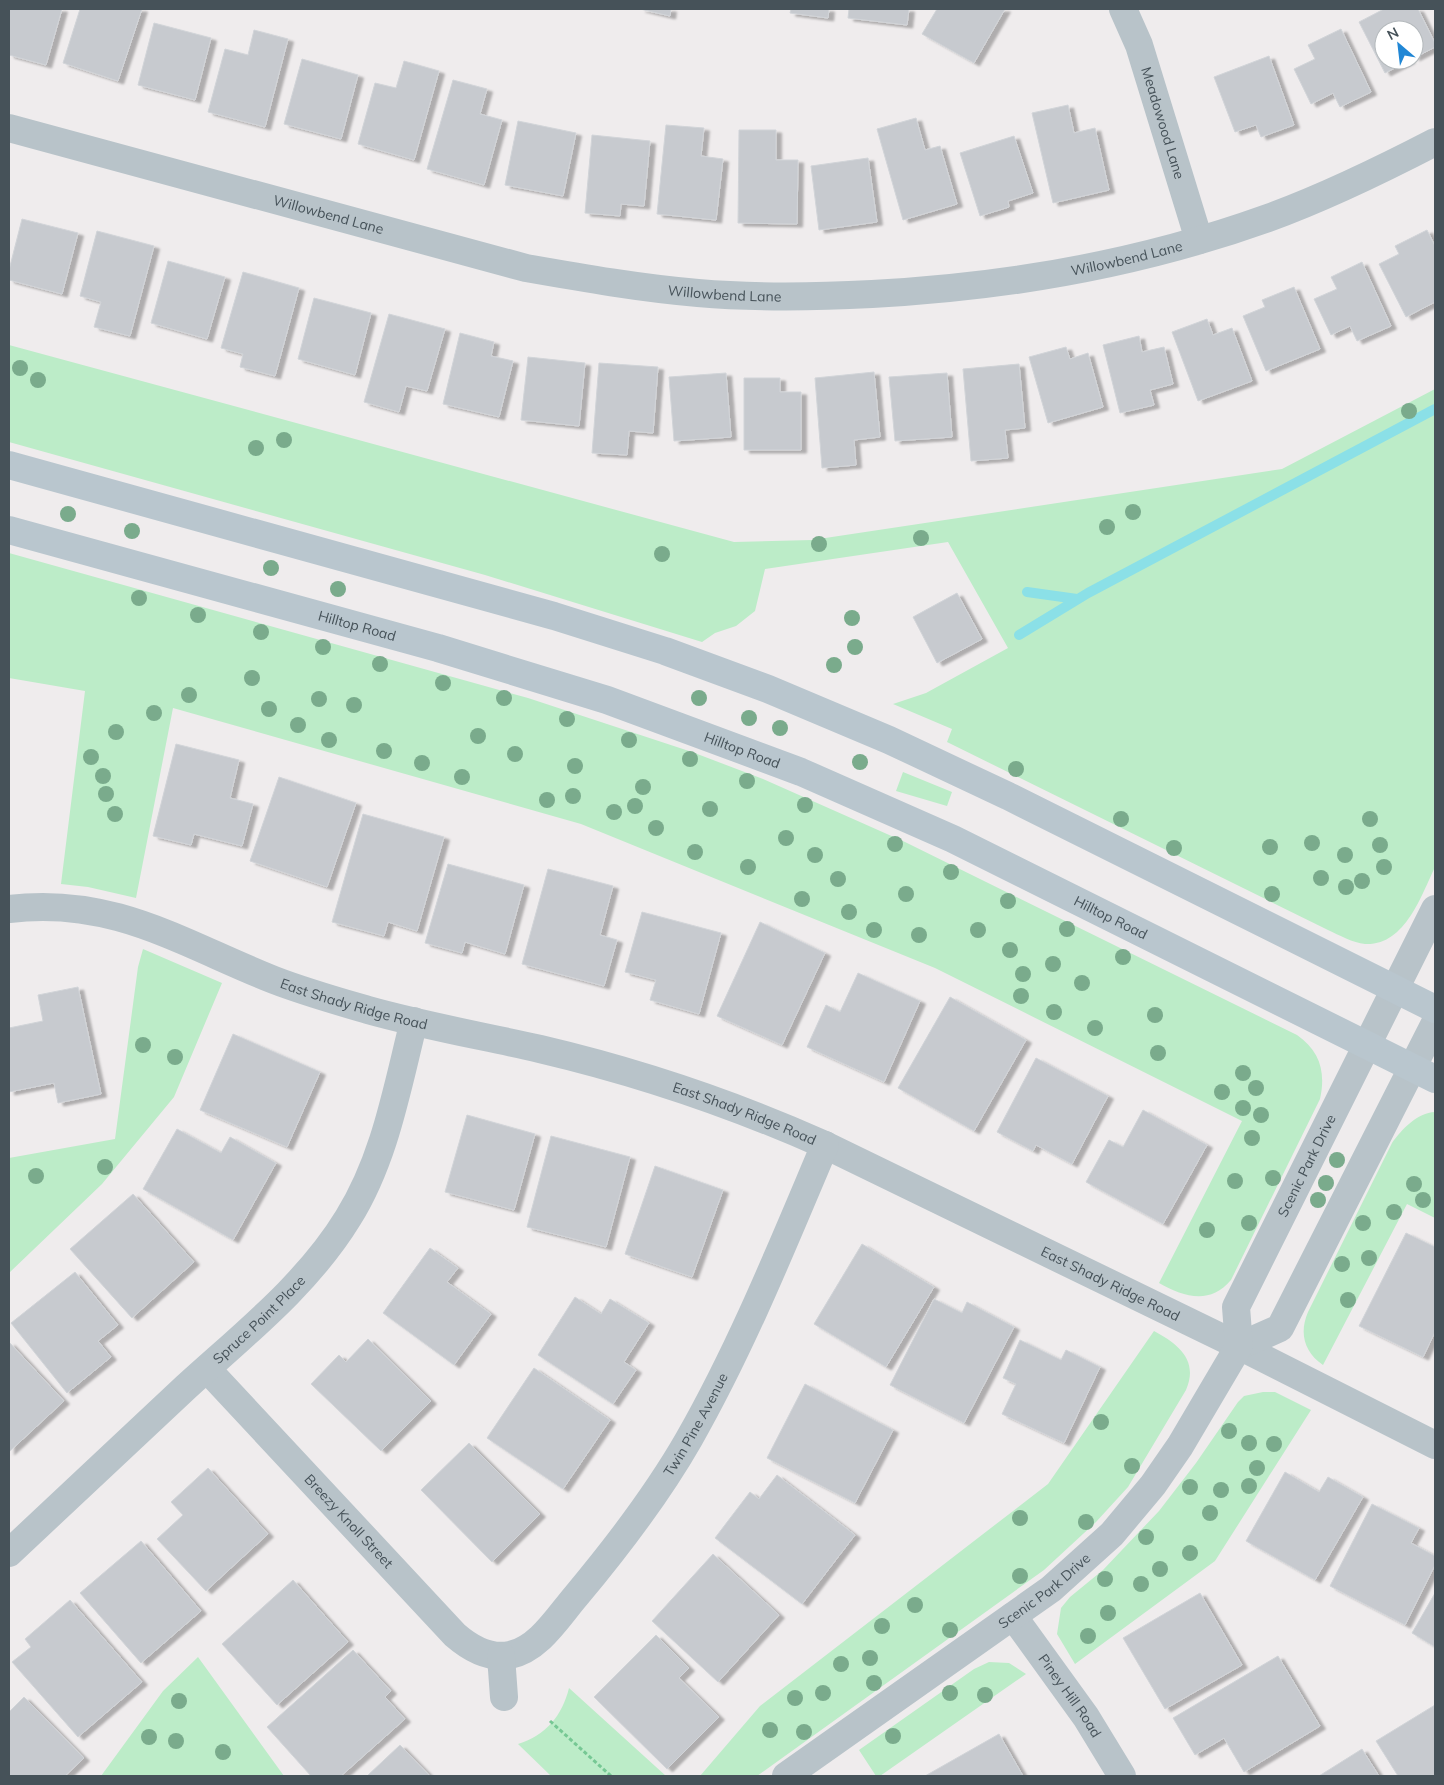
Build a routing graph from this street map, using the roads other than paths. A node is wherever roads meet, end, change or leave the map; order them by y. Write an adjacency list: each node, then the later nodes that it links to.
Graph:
1 (1122, 9): 4 (street, Meadowood Lane)
2 (9, 128): 4 (street, Willowbend Lane)
3 (1435, 142): 4 (street, Willowbend Lane)
4 (1199, 240)
5 (9, 465): 9 (main road)
6 (9, 530): 13 (main road, Hilltop Road)
7 (9, 908): 11 (street, East Shady Ridge Road)
8 (1435, 909): 9 (street, Scenic Park Drive)
9 (1396, 989): 10 (main road); 13 (street, Scenic Park Drive)
10 (1435, 1009)
11 (414, 1021): 15 (street, East Shady Ridge Road); 17 (street, Spruce Point Place)
12 (1435, 1023): 14 (street)
13 (1367, 1045): 14 (main road, Hilltop Road); 16 (street, Scenic Park Drive)
14 (1424, 1073): 16 (street)
15 (825, 1145): 16 (street, East Shady Ridge Road); 21 (street, Twin Pine Avenue)
16 (1239, 1346): 18 (street, East Shady Ridge Road); 20 (street, Scenic Park Drive)
17 (207, 1369): 19 (street, Spruce Point Place); 21 (street, Breezy Knoll Street)
18 (1435, 1446)
19 (9, 1553)
20 (1013, 1616): 23 (street, Scenic Park Drive); 24 (street, Piney Hill Road)
21 (501, 1656): 22 (street)
22 (504, 1697)
23 (786, 1776)
24 (1122, 1776)

